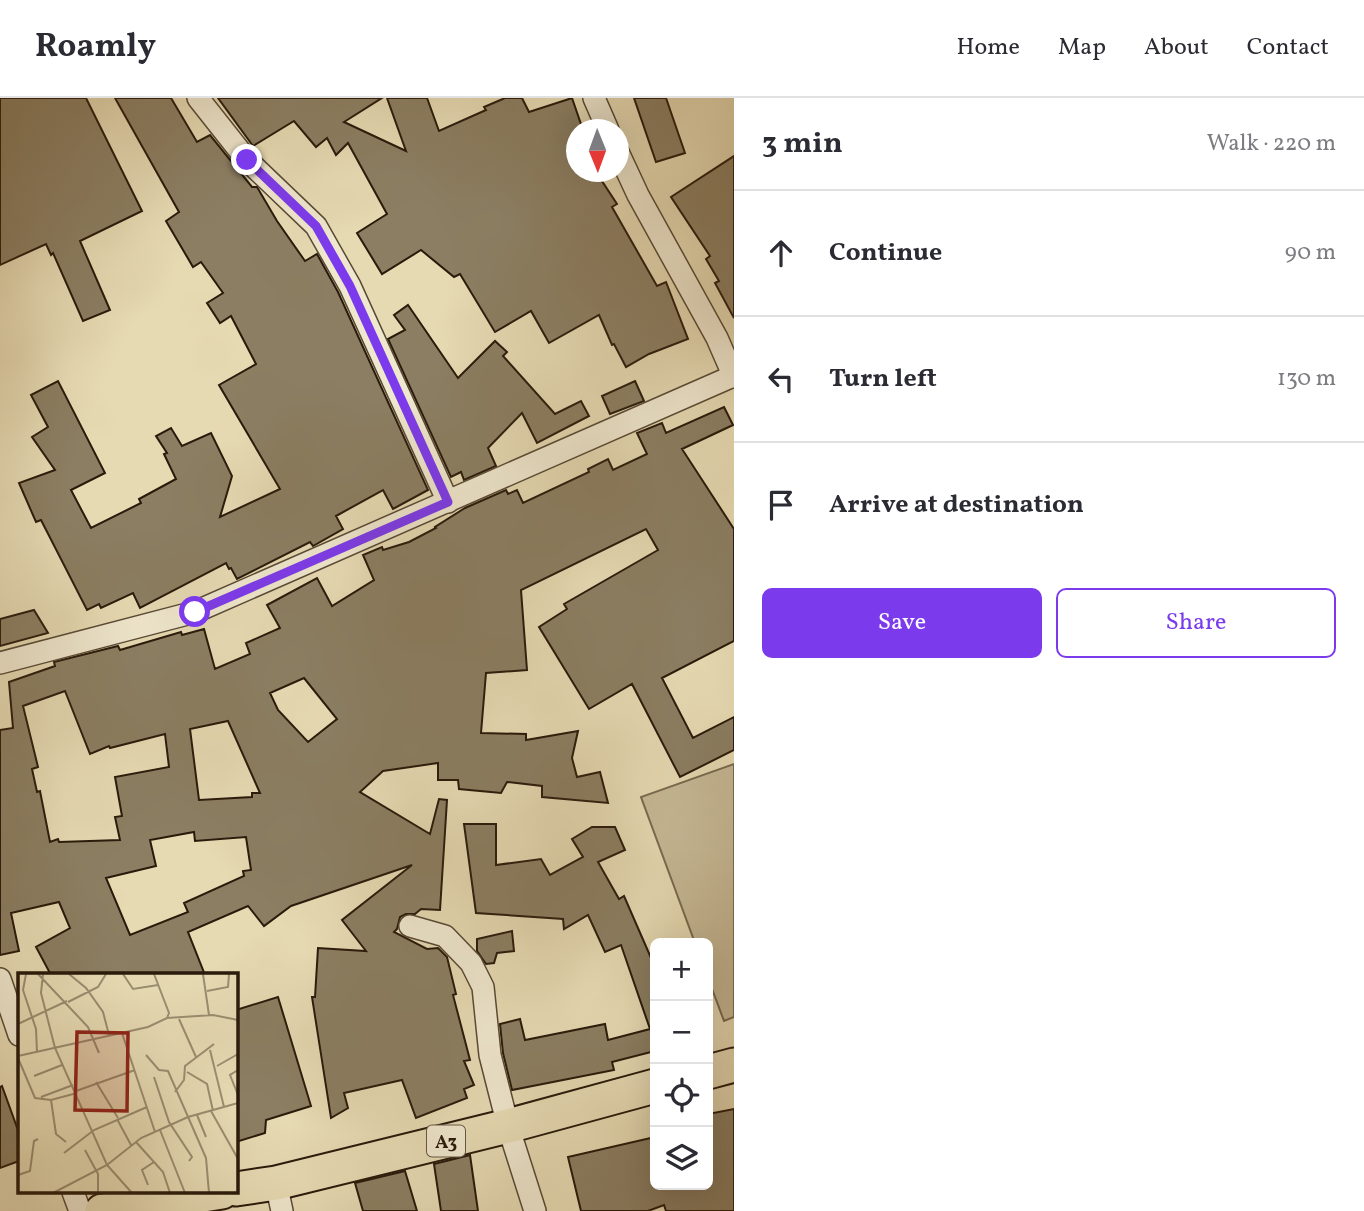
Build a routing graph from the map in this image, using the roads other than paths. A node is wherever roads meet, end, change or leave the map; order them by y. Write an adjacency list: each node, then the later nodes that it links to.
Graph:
1 (198, 98): 7 (street)
2 (594, 98): 3 (street)
3 (603, 119)
4 (629, 176): 5 (street)
5 (725, 335): 6 (street)
6 (733, 377): 7 (street)
7 (448, 502): 8 (street)
8 (0, 663)
9 (410, 926): 15 (street)
10 (0, 979): 11 (street)
11 (18, 1032)
12 (734, 1065): 13 (main road)
13 (713, 1071)
14 (650, 1087): 15 (main road, A3)
15 (508, 1126): 19 (main road, A3); 22 (street)
16 (238, 1189): 19 (main road, A3)
17 (74, 1194): 20 (street)
18 (209, 1194): 21 (main road)
19 (279, 1197)
20 (80, 1211)
21 (102, 1211)
22 (535, 1211)

